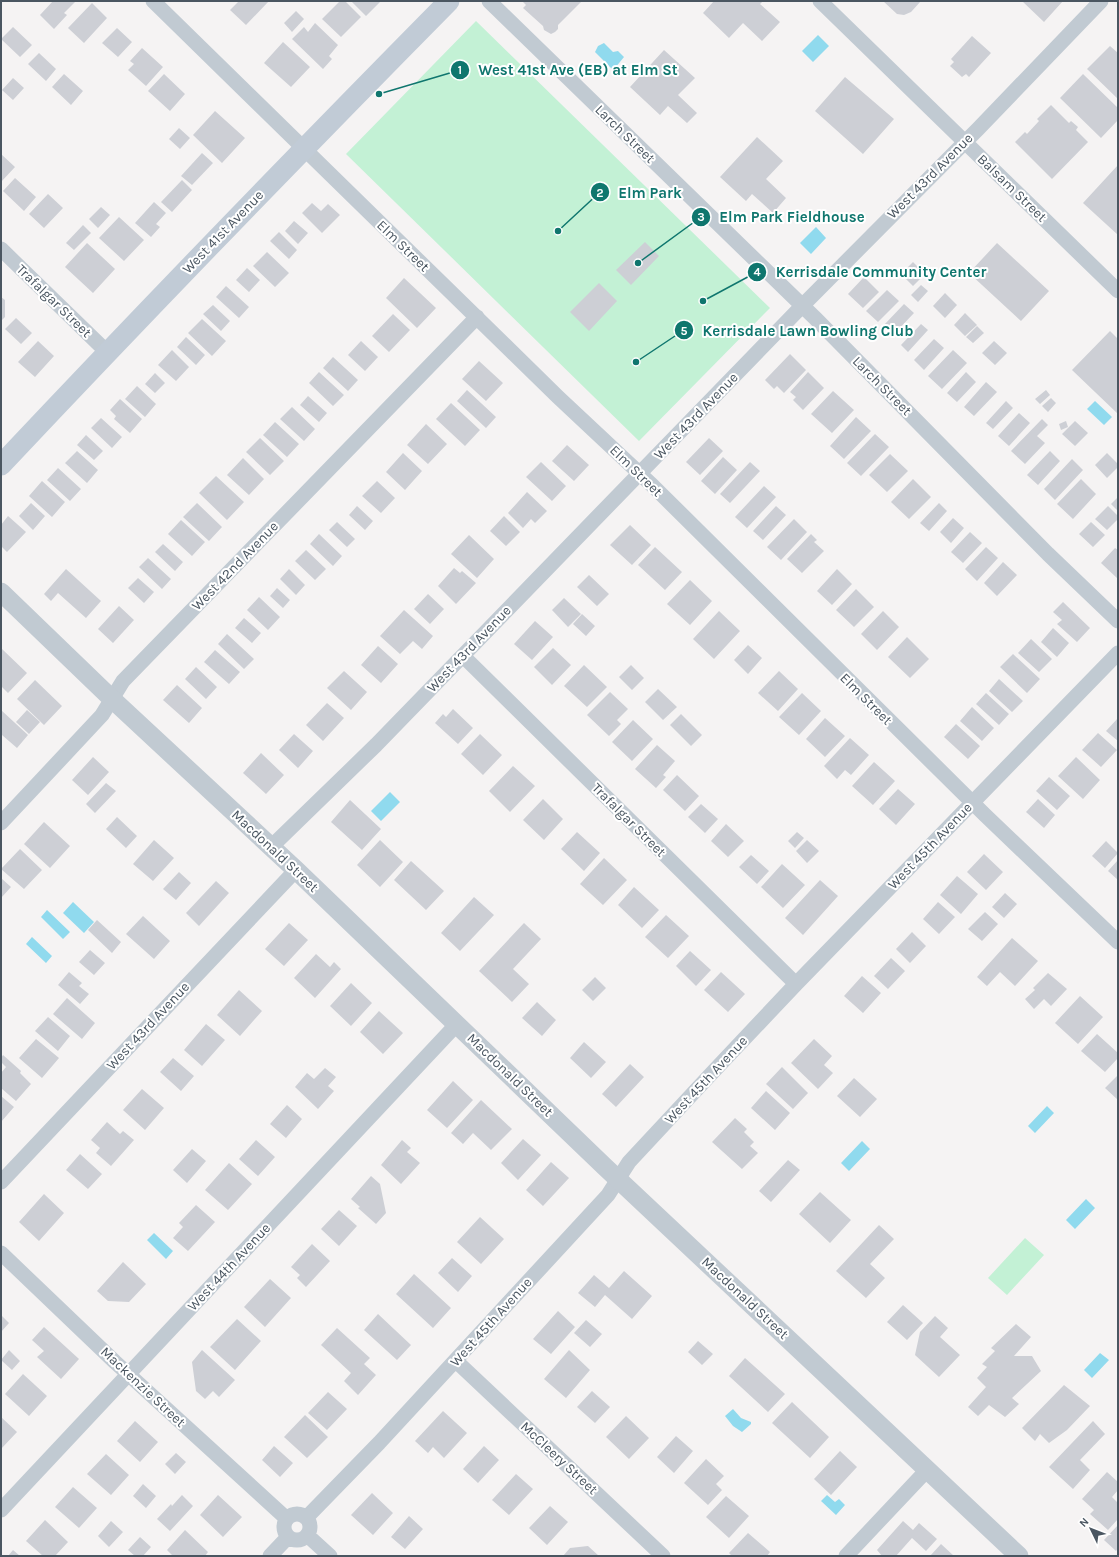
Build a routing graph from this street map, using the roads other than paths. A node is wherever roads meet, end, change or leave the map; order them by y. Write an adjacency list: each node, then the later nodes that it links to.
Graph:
1 (153, 1): 7 (street, Elm Street)
2 (449, 1): 7 (main road, West 41st Avenue)
3 (489, 1): 10 (street, Larch Street)
4 (820, 1): 6 (street, Balsam Street)
5 (1101, 1): 6 (street, West 43rd Avenue)
6 (965, 142): 9 (street, Balsam Street); 10 (street, West 43rd Avenue)
7 (304, 148): 11 (street, Elm Street); 12 (main road, West 41st Avenue)
8 (1, 249): 12 (street, Trafalgar Street)
9 (1118, 291)
10 (802, 306): 14 (street, West 43rd Avenue); 16 (street, Larch Street)
11 (477, 317): 14 (street, Elm Street); 19 (street, West 42nd Avenue)
12 (107, 352): 13 (main road, West 41st Avenue)
13 (1, 465)
14 (640, 474): 18 (street, West 43rd Avenue); 20 (street, Elm Street)
15 (1, 592): 19 (street, Macdonald Street)
16 (1118, 621)
17 (1118, 653): 20 (street, West 45th Avenue)
18 (463, 656): 22 (street, West 43rd Avenue); 25 (street, Trafalgar Street)
19 (112, 699): 21 (street, West 42nd Avenue); 22 (street, Macdonald Street)
20 (972, 802): 24 (street, Elm Street); 25 (street, West 45th Avenue)
21 (1, 823)
22 (271, 847): 23 (street, Macdonald Street)
23 (296, 870): 26 (street, Macdonald Street); 28 (street, West 43rd Avenue)
24 (1118, 942)
25 (796, 984): 27 (street, West 45th Avenue)
26 (457, 1024): 27 (street, Macdonald Street); 31 (street, West 44th Avenue)
27 (618, 1179): 30 (street, West 45th Avenue); 32 (street, Macdonald Street)
28 (1, 1182)
29 (1, 1253): 31 (street, Mackenzie Street)
30 (456, 1361): 34 (street, West 45th Avenue); 40 (street, McCleery Street)
31 (129, 1374): 33 (street, West 44th Avenue); 35 (street, Mackenzie Street)
32 (928, 1469): 41 (street); 42 (street, Macdonald Street)
33 (1, 1510)
34 (306, 1518): 35 (street); 36 (street)
35 (287, 1519): 37 (street)
36 (307, 1535): 37 (street); 39 (street)
37 (288, 1537): 38 (street)
38 (270, 1556)
39 (330, 1556)
40 (663, 1556)
41 (846, 1556)
42 (1019, 1556)

